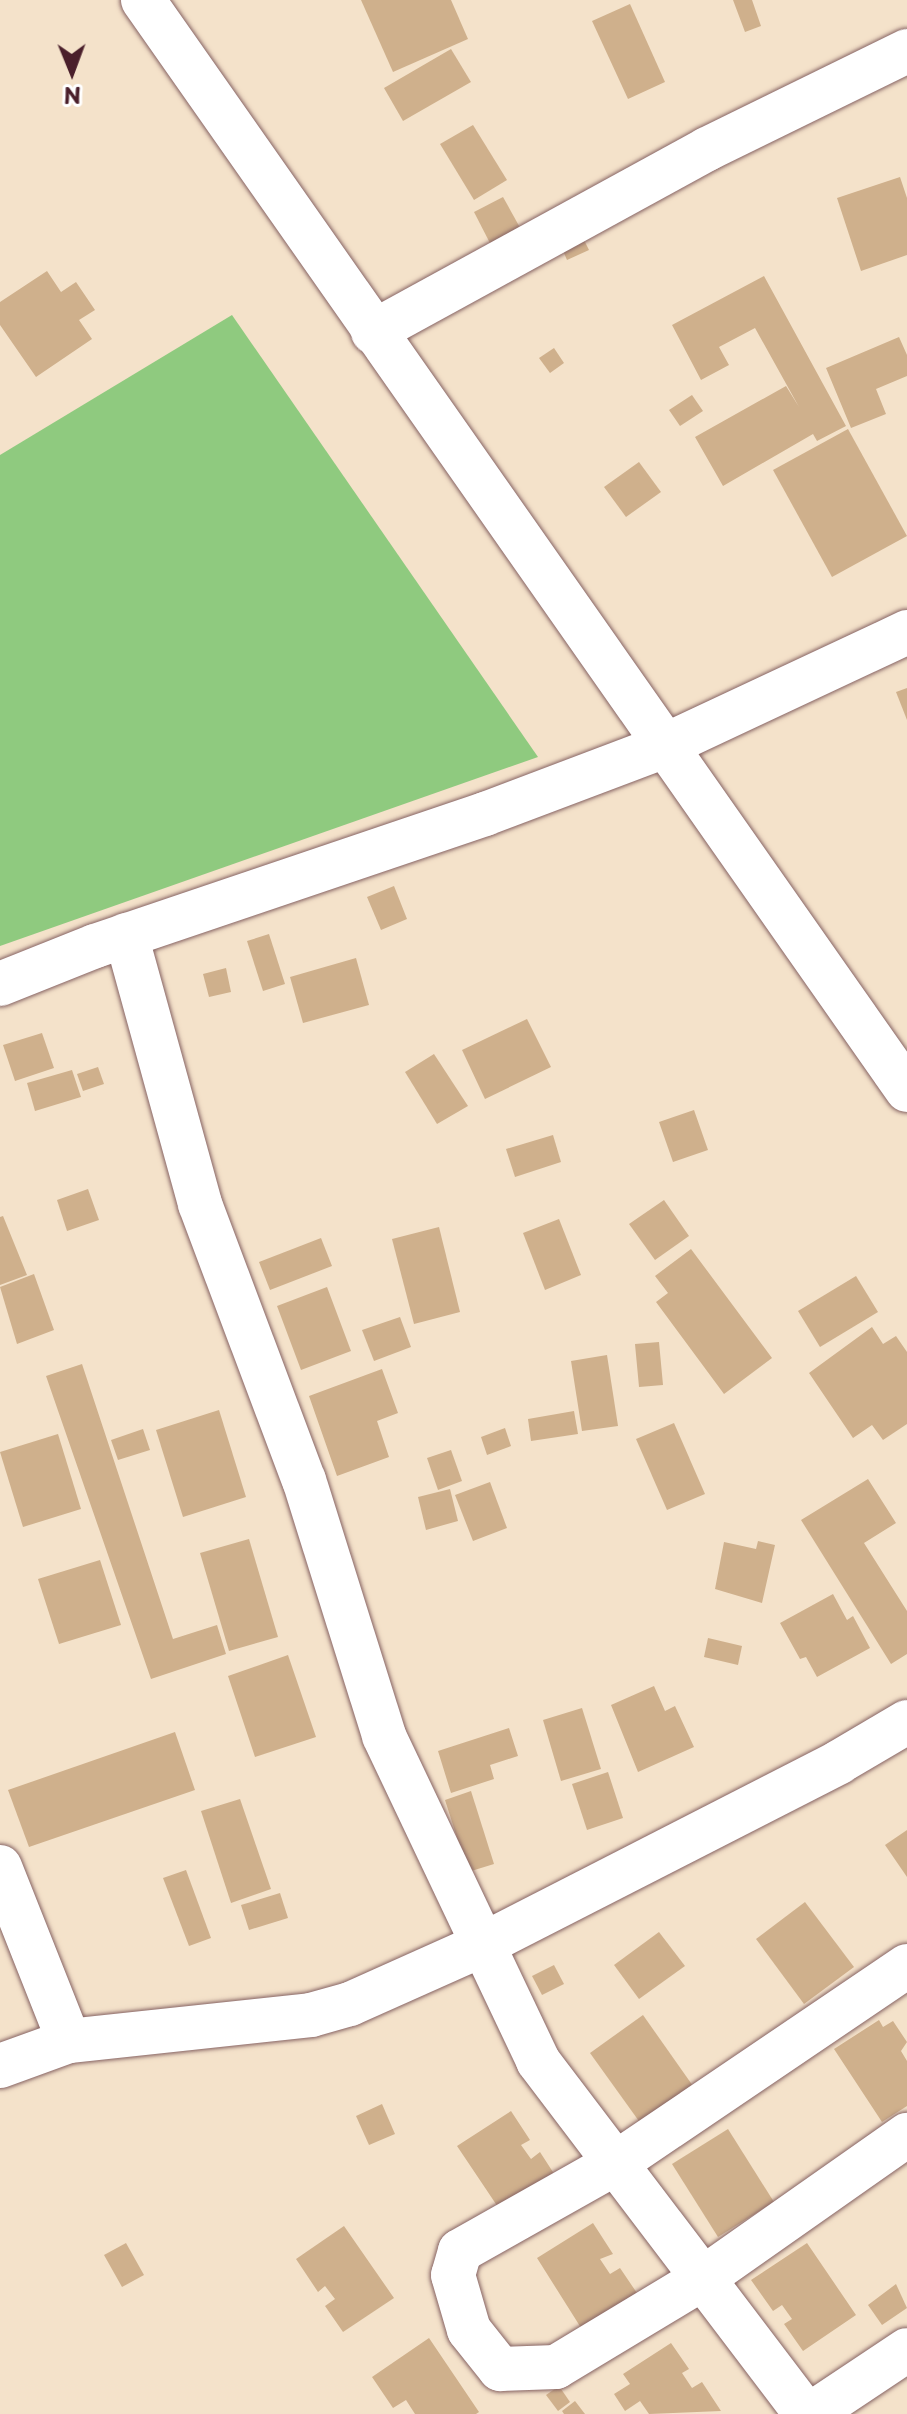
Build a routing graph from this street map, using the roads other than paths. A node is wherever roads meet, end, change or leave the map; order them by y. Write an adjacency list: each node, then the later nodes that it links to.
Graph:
1 (143, 0): 3 (street)
2 (907, 51): 3 (street)
3 (373, 332): 5 (street)
4 (907, 632): 5 (street)
5 (662, 747): 6 (street); 8 (street)
6 (126, 935): 7 (street); 11 (street)
7 (0, 984)
8 (907, 1090)
9 (907, 1722): 11 (street)
10 (0, 1867): 13 (street)
11 (482, 1945): 13 (street); 16 (street)
12 (907, 1966): 16 (street)
13 (69, 2041): 14 (street)
14 (0, 2066)
15 (907, 2135): 17 (street)
16 (616, 2163): 17 (street); 17 (street)
17 (702, 2279): 19 (street)
18 (907, 2350): 19 (street)
19 (809, 2414)

